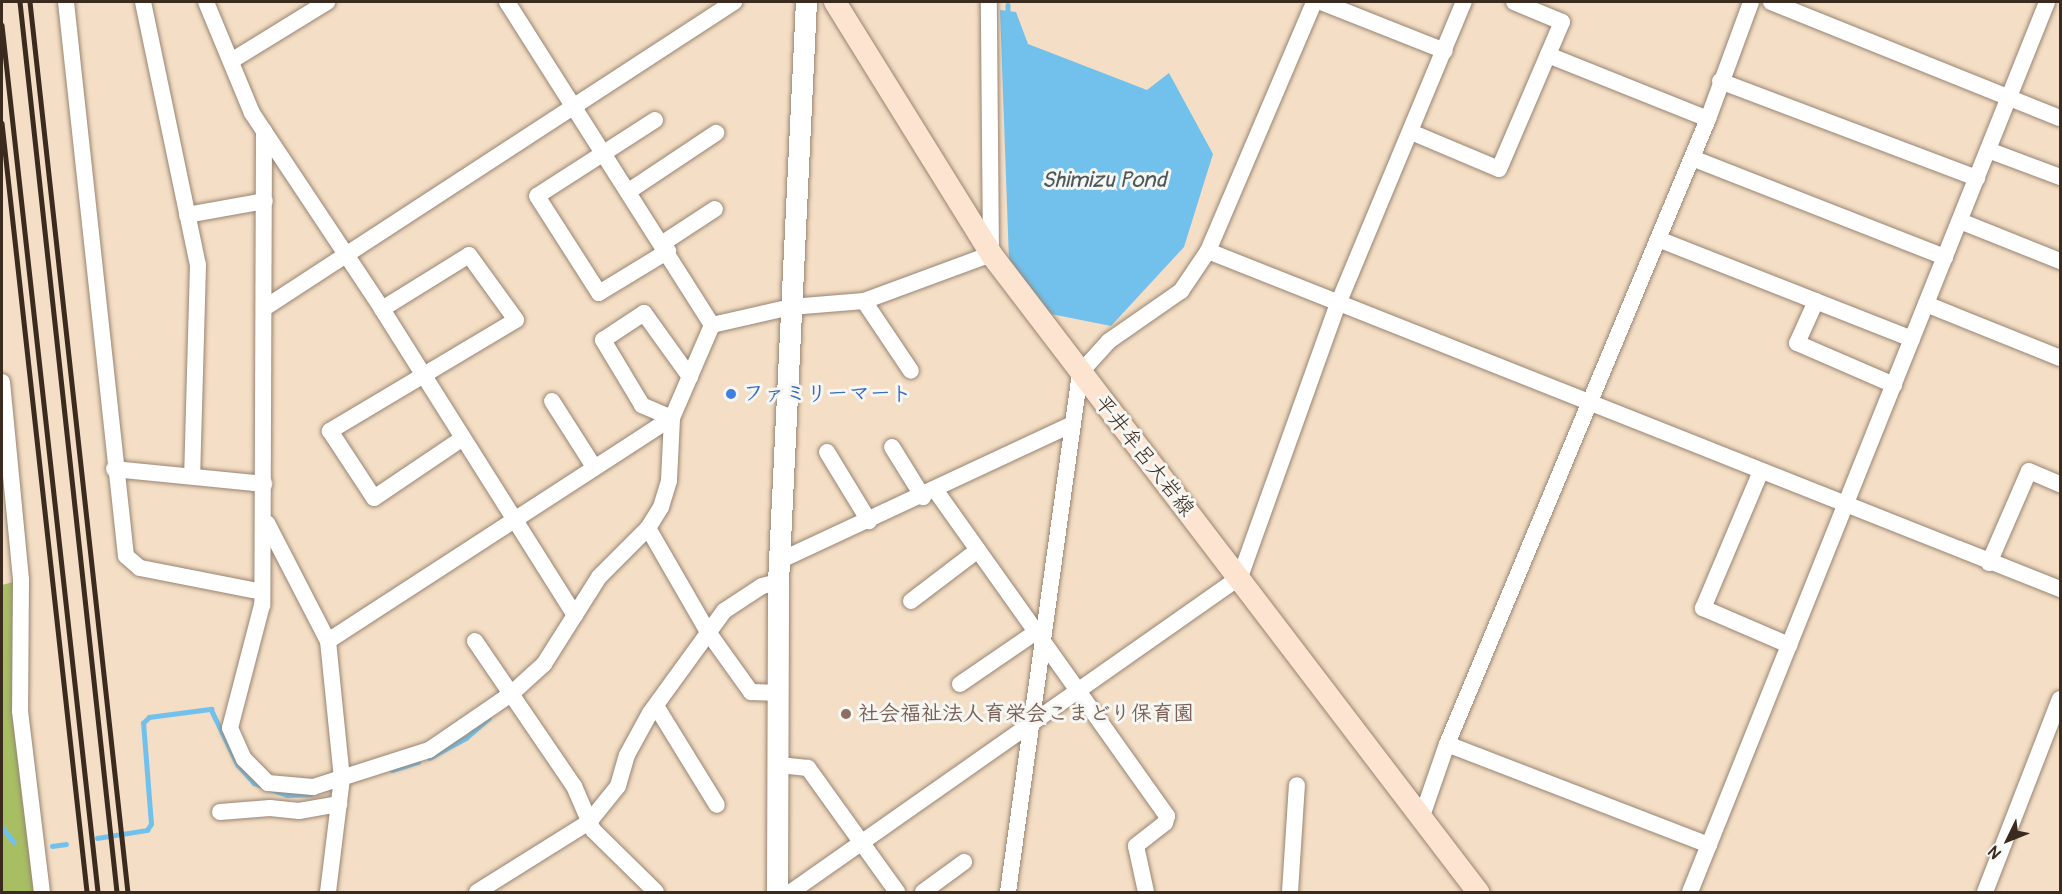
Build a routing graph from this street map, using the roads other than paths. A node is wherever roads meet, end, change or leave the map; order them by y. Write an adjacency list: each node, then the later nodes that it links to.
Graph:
1 (66, 2): 70 (street)
2 (143, 2): 37 (street)
3 (206, 2): 19 (street)
4 (327, 2): 19 (street)
5 (507, 2): 22 (street)
6 (734, 2): 22 (street)
7 (806, 2): 51 (street)
8 (836, 2): 43 (main road, 平井牟呂大岩線)
9 (989, 2): 43 (street)
10 (1314, 2): 41 (street)
11 (1320, 2): 17 (street)
12 (1464, 2): 17 (street)
13 (1514, 2): 18 (street)
14 (1751, 2): 20 (street)
15 (1771, 2): 21 (street)
16 (2047, 2): 21 (street)
17 (1445, 51): 27 (street)
18 (1548, 55): 24 (street); 27 (street)
19 (231, 61): 26 (street)
20 (1720, 81): 24 (street); 33 (street)
21 (2009, 98): 23 (street); 29 (street)
22 (575, 107): 30 (street); 42 (street)
23 (2061, 118)
24 (1708, 119): 31 (street)
25 (655, 120): 30 (street)
26 (264, 131): 35 (street); 42 (street)
27 (1411, 132): 48 (street)
28 (716, 133): 34 (street)
29 (1988, 150): 32 (street); 33 (street)
30 (604, 152): 34 (street); 40 (street)
31 (1692, 158): 39 (street); 44 (street)
32 (2061, 177)
33 (1977, 178): 38 (street)
34 (629, 191): 40 (street)
35 (265, 201): 37 (street); 50 (street)
36 (715, 209): 40 (street)
37 (187, 214): 72 (street)
38 (1960, 220): 44 (street); 45 (street)
39 (1658, 239): 47 (street); 63 (street)
40 (665, 247): 53 (street)
41 (1208, 251): 48 (street); 57 (street)
42 (345, 253): 50 (street); 52 (street)
43 (991, 254): 46 (street); 57 (main road, 平井牟呂大岩線)
44 (1945, 257): 49 (street)
45 (2061, 261)
46 (864, 301): 51 (street); 56 (street)
47 (1815, 301): 54 (street); 61 (street)
48 (1338, 304): 63 (street); 85 (street)
49 (1926, 304): 54 (street); 55 (street)
50 (266, 307): 73 (street)
51 (791, 307): 53 (street); 83 (street)
52 (382, 309): 58 (street); 58 (street)
53 (712, 325): 59 (street)
54 (1912, 339): 61 (street)
55 (2061, 358)
56 (910, 371)
57 (1080, 373): 65 (street); 85 (main road, 平井牟呂大岩線)
58 (423, 377): 66 (street); 66 (street)
59 (690, 377): 64 (street); 64 (street)
60 (2, 382): 81 (street)
61 (1894, 385): 76 (street)
62 (552, 401): 69 (street)
63 (1589, 404): 71 (street); 103 (street)
64 (672, 418): 69 (street); 80 (street)
65 (1073, 424): 75 (street); 92 (street)
66 (462, 438): 77 (street)
67 (892, 447): 75 (street)
68 (827, 452): 79 (street)
69 (594, 467): 77 (street)
70 (114, 469): 72 (street); 88 (street)
71 (1761, 471): 76 (street); 95 (street)
72 (192, 476): 73 (street)
73 (264, 484): 78 (street)
74 (2061, 484): 84 (street)
75 (930, 494): 79 (street); 82 (street)
76 (1846, 504): 84 (street); 95 (street)
77 (513, 518): 90 (street); 93 (street)
78 (265, 520): 88 (street); 93 (street)
79 (869, 521): 83 (street)
80 (648, 528): 90 (street); 91 (street)
81 (9, 543): 114 (street)
82 (978, 550): 89 (street); 92 (street)
83 (779, 561): 86 (street)
84 (1989, 563): 87 (street)
85 (1239, 577): 98 (street); 109 (main road, 平井牟呂大岩線)
86 (778, 582): 91 (street); 97 (street)
87 (2061, 589)
88 (262, 592): 106 (street)
89 (911, 601)
90 (575, 615): 99 (street)
91 (708, 632): 97 (street); 101 (street)
92 (1039, 637): 96 (street); 98 (street); 102 (street)
93 (328, 641): 106 (street)
94 (475, 641): 99 (street)
95 (1789, 645): 112 (street)
96 (960, 684)
97 (780, 693): 104 (street)
98 (1079, 693): 102 (street); 123 (street)
99 (511, 694): 106 (street); 110 (street)
100 (2061, 699): 127 (street)
101 (656, 706): 107 (street); 110 (street)
102 (1031, 726): 111 (street); 122 (street)
103 (1447, 744): 109 (street); 112 (street)
104 (779, 765): 111 (street); 118 (street)
105 (1297, 785): 124 (street)
106 (340, 789): 108 (street); 115 (street)
107 (717, 805)
108 (220, 812)
109 (1421, 819): 125 (main road, 平井牟呂大岩線)
110 (589, 822): 116 (street); 117 (street)
111 (863, 843): 119 (street); 120 (street)
112 (1709, 845): 126 (street)
113 (964, 862): 121 (street)
114 (42, 892)
115 (328, 892)
116 (477, 892)
117 (656, 892)
118 (777, 892)
119 (791, 892)
120 (897, 892)
121 (923, 892)
122 (1008, 892)
123 (1146, 892)
124 (1290, 892)
125 (1478, 892)
126 (1690, 892)
127 (1985, 892)

